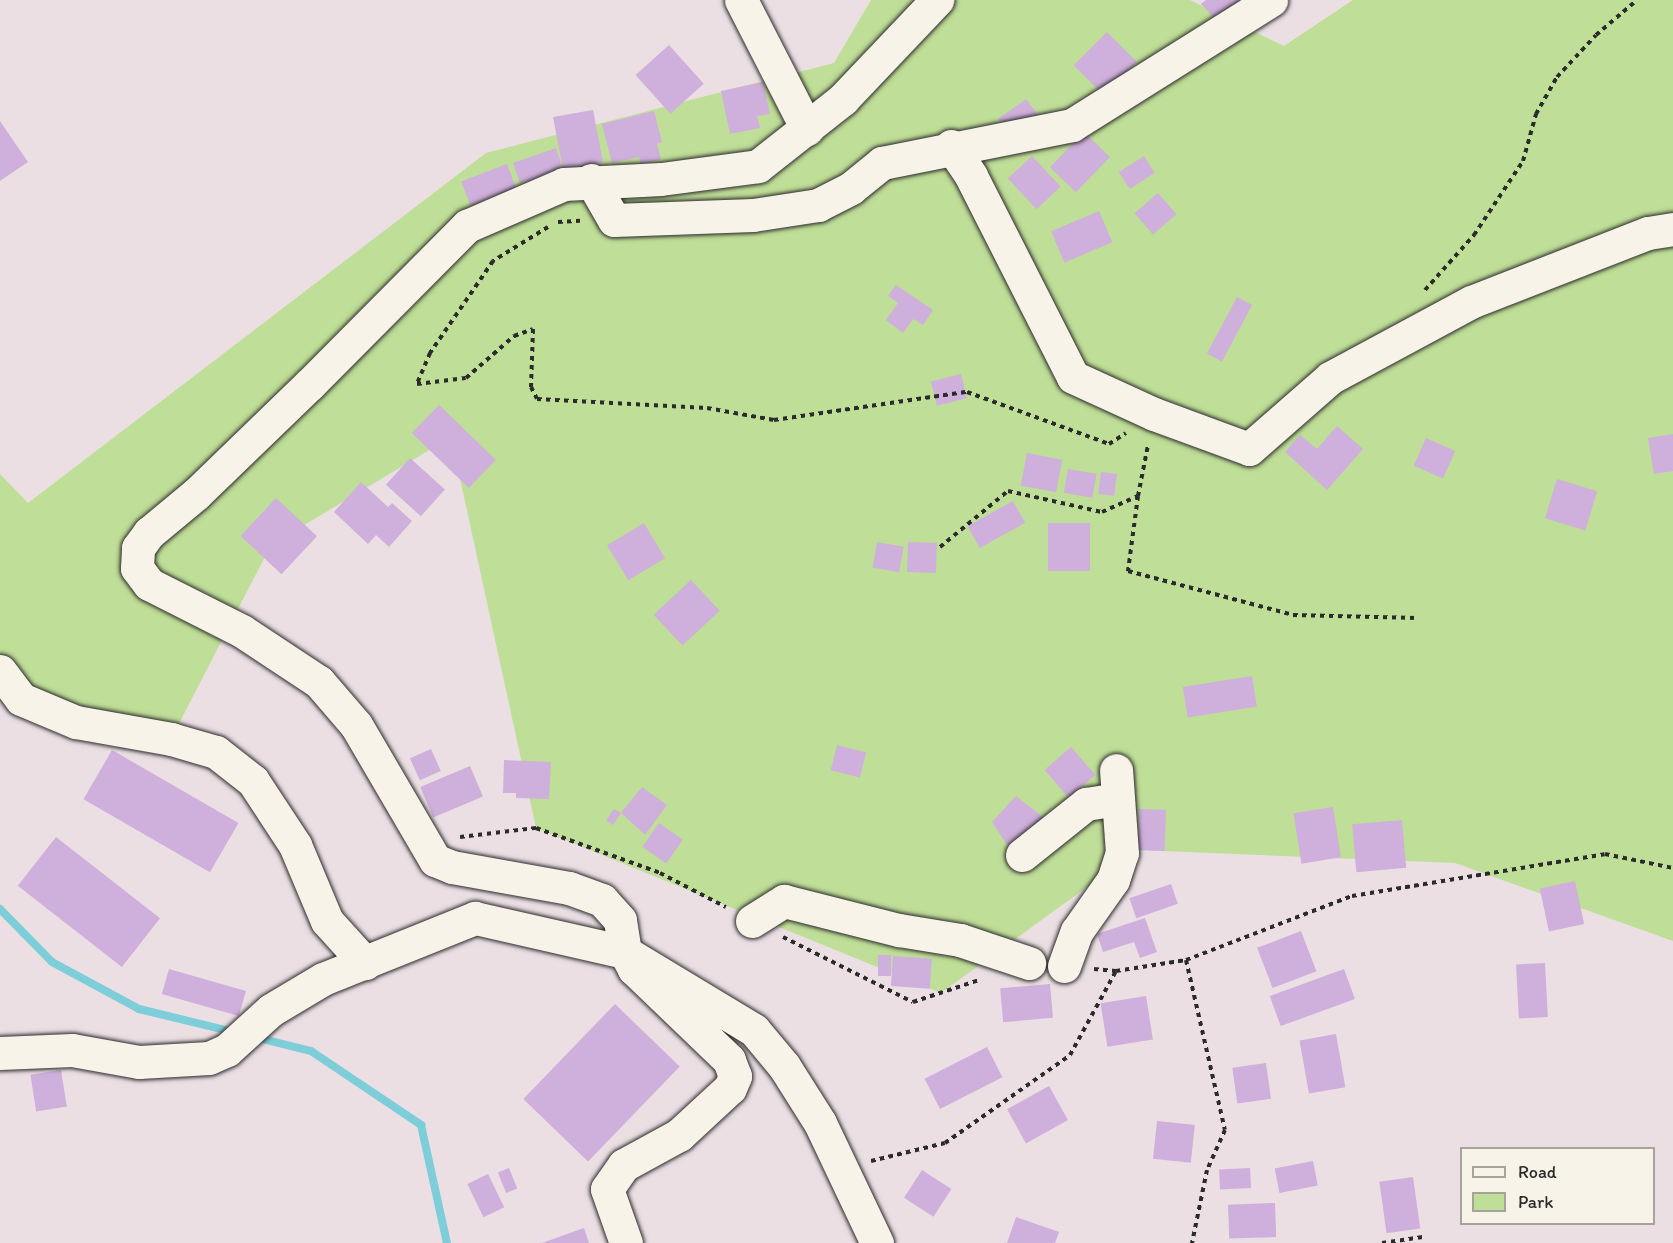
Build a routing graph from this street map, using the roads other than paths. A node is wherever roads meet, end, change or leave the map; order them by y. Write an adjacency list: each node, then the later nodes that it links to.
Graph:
1 (741, 0): 4 (street)
2 (937, 0): 4 (street)
3 (1271, 0): 5 (street)
4 (807, 129): 6 (street)
5 (951, 146): 6 (street); 7 (street)
6 (591, 180): 11 (street)
7 (1673, 229)
8 (0, 671): 12 (street)
9 (1022, 855): 14 (street)
10 (752, 921): 13 (street)
11 (625, 952): 12 (street); 16 (street); 17 (street)
12 (365, 963): 15 (street)
13 (1029, 963)
14 (1064, 966)
15 (0, 1053)
16 (626, 1243)
17 (877, 1243)

